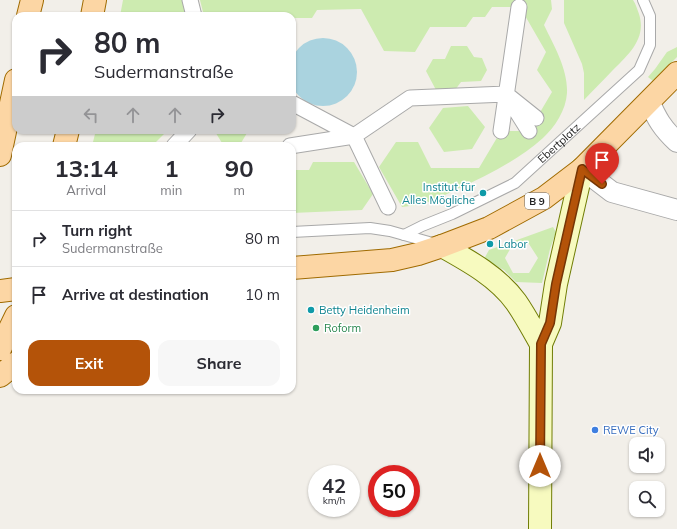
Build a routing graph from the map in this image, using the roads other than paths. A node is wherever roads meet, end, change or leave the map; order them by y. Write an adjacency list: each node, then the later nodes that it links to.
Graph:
1 (32, 0): 6 (main road)
2 (95, 0): 7 (main road)
3 (190, 0): 8 (street)
4 (643, 0): 29 (lane, Ebertplatz)
5 (520, 7): 10 (street)
6 (29, 12)
7 (93, 12)
8 (193, 12)
9 (677, 73): 12 (main road, B 9)
10 (506, 94): 14 (street); 16 (street); 17 (street); 19 (street)
11 (12, 100): 15 (main road)
12 (648, 101): 21 (street); 25 (main road, B 9)
13 (296, 105): 19 (street)
14 (536, 118)
15 (6, 130): 22 (main road); 24 (main road)
16 (529, 131)
17 (501, 132)
18 (185, 134): 20 (street)
19 (354, 136): 23 (street); 26 (street)
20 (178, 142)
21 (677, 142)
22 (12, 145)
23 (296, 145)
24 (0, 155)
25 (582, 169): 27 (street); 30 (main road, B 9); 35 (main road)
26 (388, 207)
27 (677, 210)
28 (296, 232): 29 (lane)
29 (404, 235): 30 (lane)
30 (442, 246): 31 (main road); 35 (main road)
31 (296, 268)
32 (12, 290): 33 (main road)
33 (0, 291)
34 (12, 324): 36 (main road)
35 (541, 344): 39 (main road)
36 (0, 349)
37 (12, 366): 38 (main road)
38 (0, 376)
39 (540, 529)

